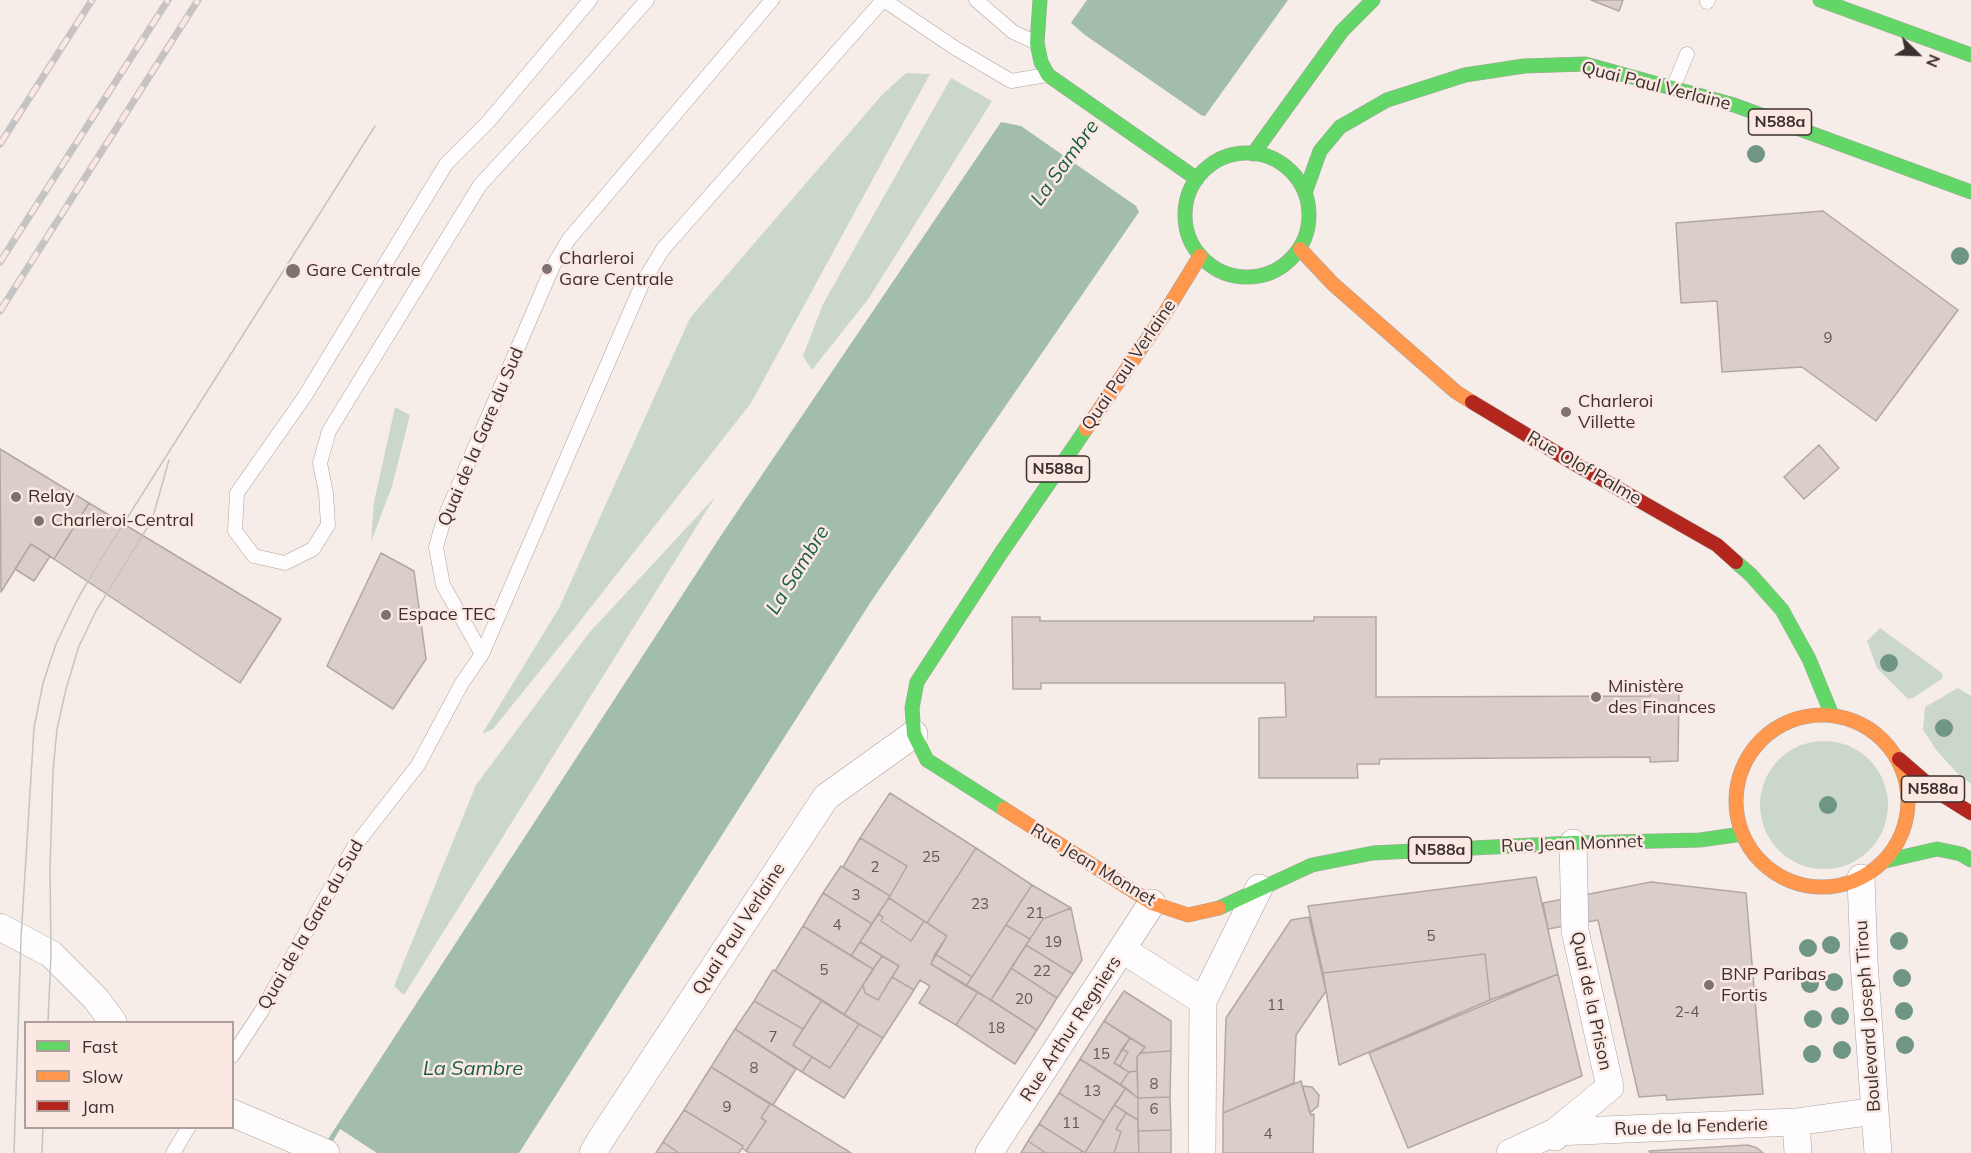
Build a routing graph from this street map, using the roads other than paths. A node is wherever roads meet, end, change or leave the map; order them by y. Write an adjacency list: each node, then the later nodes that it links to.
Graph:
1 (590, 0): 2 (lane)
2 (646, 0)
3 (772, 0): 20 (lane, Quai de la Gare du Sud)
4 (884, 0): 12 (lane); 20 (lane)
5 (976, 0): 9 (lane)
6 (1040, 0): 9 (main road)
7 (1373, 0): 14 (main road)
8 (1820, 0): 11 (main road)
9 (1037, 43): 12 (main road)
10 (1687, 54): 13 (lane)
11 (1971, 55)
12 (1048, 75): 15 (main road)
13 (1673, 88): 16 (main road, Quai Paul Verlaine / N588a); 17 (main road, Quai Paul Verlaine / N588a)
14 (1253, 154): 15 (main road, N588a); 17 (main road, N588a)
15 (1193, 177): 19 (main road)
16 (1971, 192)
17 (1305, 193): 18 (main road, N588a)
18 (1300, 249): 19 (main road); 22 (main road, Rue Olof Palme)
19 (1200, 256): 21 (main road, Quai Paul Verlaine / N588a)
20 (482, 654): 37 (lane, Quai de la Gare du Sud)
21 (917, 682): 23 (main road, Rue Jean Monnet / N588a)
22 (1832, 715): 24 (main road, N588a); 26 (main road, N588a)
23 (914, 734): 32 (main road, Rue Jean Monnet / N588a); 45 (street, Quai Paul Verlaine)
24 (1899, 759): 25 (main road, N588a); 29 (main road, N588a)
25 (1971, 813)
26 (1742, 834): 27 (main road, Rue Jean Monnet / N588a); 30 (main road, N588a)
27 (1573, 843): 31 (main road, Rue Jean Monnet / N588a); 42 (street, Quai de la Prison)
28 (1971, 860): 29 (main road, N588a)
29 (1885, 861): 30 (main road, N588a)
30 (1861, 878): 38 (street, Boulevard Joseph Tirou)
31 (1259, 888): 32 (main road, Rue Jean Monnet / N588a); 35 (street)
32 (1152, 903): 34 (street, Rue Arthur Regniers)
33 (0, 927): 36 (street)
34 (1123, 950): 35 (street); 46 (street, Rue Arthur Regniers)
35 (1203, 1001): 47 (street)
36 (112, 1021)
37 (234, 1053)
38 (1875, 1112): 40 (street, Rue de la Fenderie); 50 (street, Boulevard Joseph Tirou)
39 (234, 1114): 43 (street)
40 (1796, 1122): 42 (street, Rue de la Fenderie); 49 (street)
41 (188, 1129): 44 (lane)
42 (1555, 1143): 48 (street, Rue de la Fenderie)
43 (323, 1151)
44 (172, 1153)
45 (593, 1153)
46 (989, 1153)
47 (1202, 1153)
48 (1510, 1153)
49 (1798, 1153)
50 (1878, 1153)

